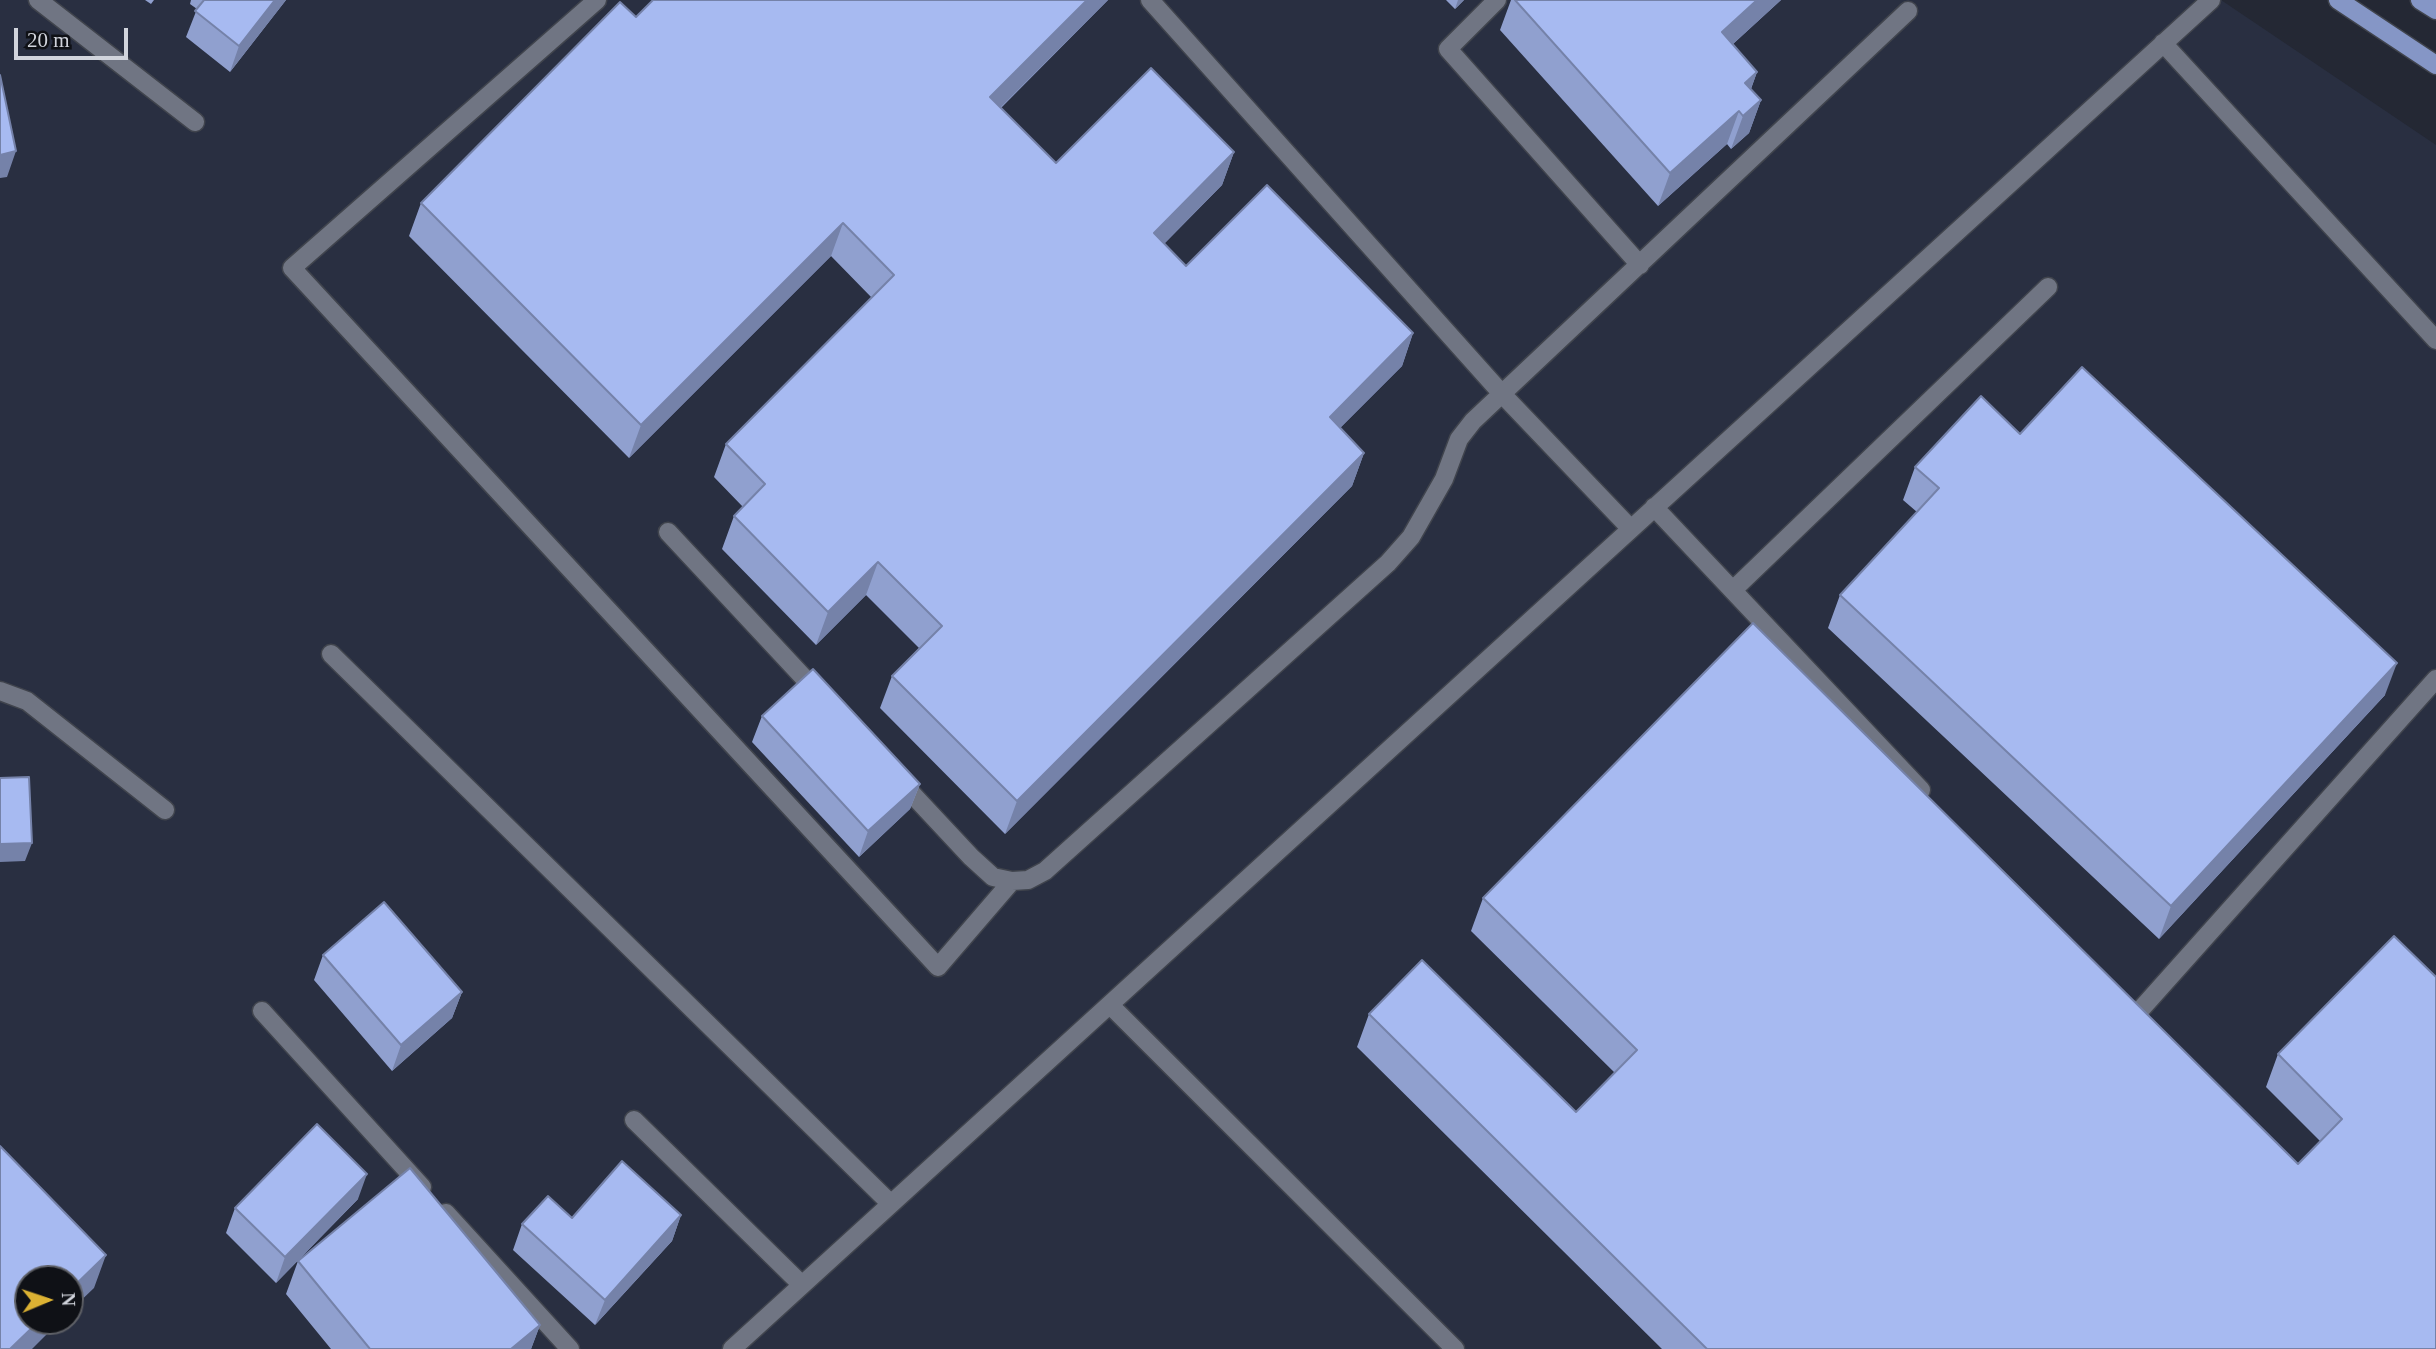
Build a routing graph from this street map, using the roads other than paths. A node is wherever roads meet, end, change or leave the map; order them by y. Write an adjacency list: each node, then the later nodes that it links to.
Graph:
1 (38, 0): 12 (street)
2 (597, 0): 28 (street)
3 (1150, 0): 16 (street)
4 (1497, 0): 13 (street)
5 (2211, 0): 10 (street)
6 (2338, 0): 11 (main road)
7 (2420, 0): 8 (main road)
8 (2436, 10)
9 (1908, 11): 13 (street)
10 (2163, 43): 15 (street); 17 (street)
11 (2436, 65)
12 (195, 122)
13 (1640, 265): 16 (street)
14 (2048, 287): 20 (street)
15 (2436, 340)
16 (1503, 395): 18 (street); 28 (street)
17 (1654, 507): 18 (street); 20 (street)
18 (1631, 529): 29 (street)
19 (668, 532): 24 (street)
20 (1733, 590): 26 (street)
21 (331, 654): 33 (street)
22 (2436, 679): 31 (street)
23 (0, 691): 27 (street)
24 (829, 705)
25 (885, 765): 28 (street)
26 (1933, 804)
27 (165, 810)
28 (1012, 881)
29 (1110, 1004): 33 (street); 37 (street)
30 (261, 1011): 35 (street)
31 (2133, 1017)
32 (634, 1120): 34 (street)
33 (891, 1203): 34 (street)
34 (802, 1285): 36 (street)
35 (570, 1349)
36 (732, 1349)
37 (1455, 1349)

